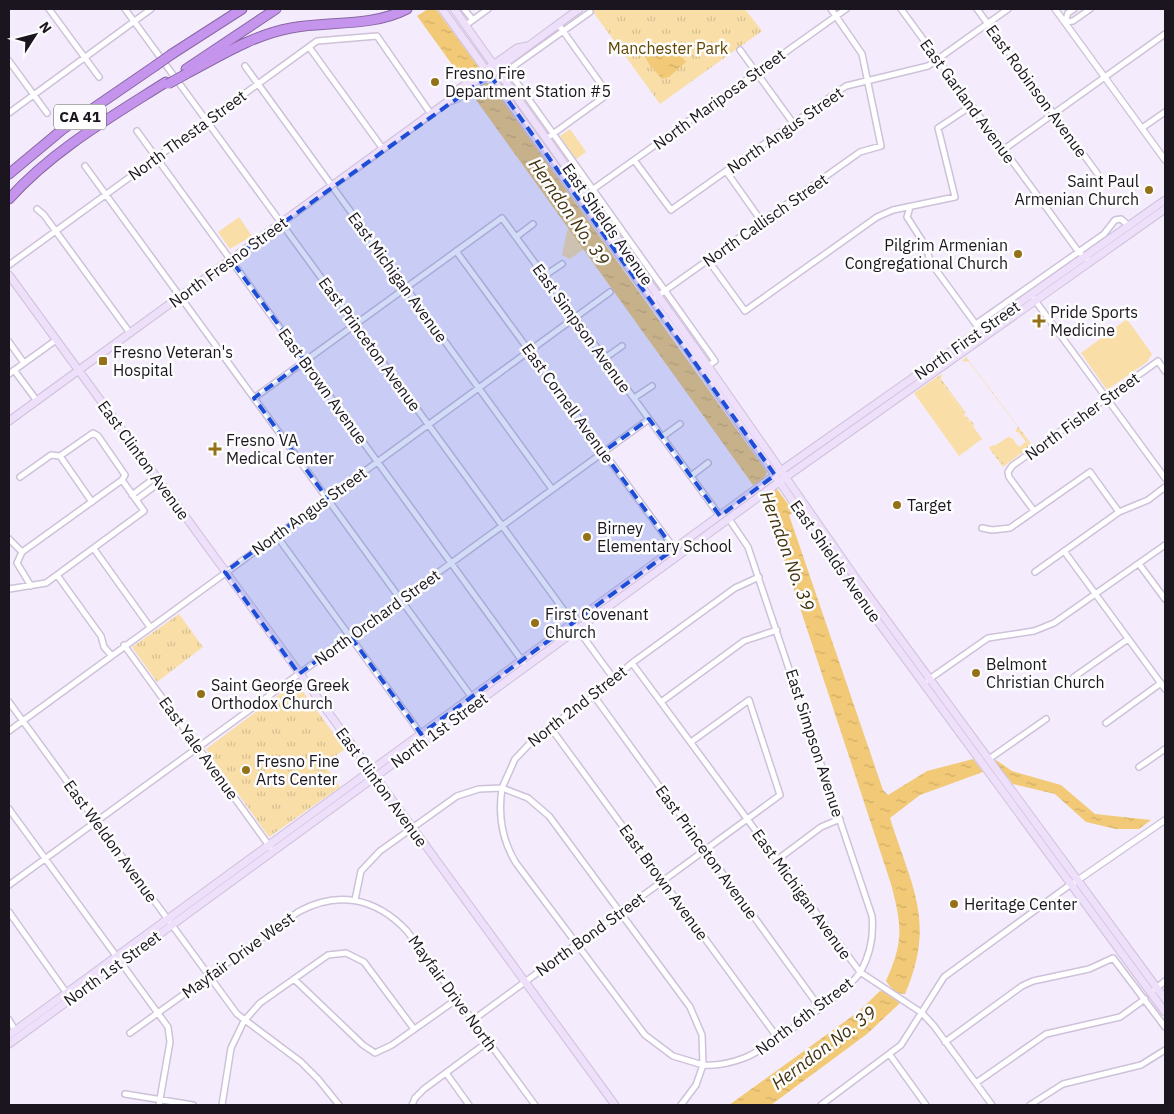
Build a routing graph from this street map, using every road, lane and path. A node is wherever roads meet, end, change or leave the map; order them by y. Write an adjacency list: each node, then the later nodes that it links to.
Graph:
1 (49, 9): 34 (street)
2 (125, 9): 24 (street, East Princeton Avenue)
3 (151, 9): 24 (street)
4 (230, 9): 33 (highway)
5 (242, 9): 33 (highway, CA 41)
6 (276, 9): 39 (highway)
7 (407, 9): 39 (highway)
8 (442, 9): 40 (main road, East Shields Avenue)
9 (454, 9): 28 (main road, East Shields Avenue)
10 (464, 9): 23 (street)
11 (488, 9): 23 (street)
12 (579, 9): 26 (main road, North Fresno Street)
13 (831, 9): 22 (street)
14 (846, 9): 22 (street, North Mariposa Street)
15 (901, 9): 35 (street, East Garland Avenue)
16 (977, 9): 27 (street, East Robinson Avenue)
17 (1008, 9): 27 (street, North Angus Street)
18 (1055, 9): 25 (street)
19 (1074, 9): 25 (street)
20 (1090, 9): 25 (street)
21 (590, 12): 29 (street)
22 (836, 16): 41 (street, North Mariposa Street); 44 (street)
23 (472, 20): 28 (street)
24 (134, 21): 34 (street); 54 (street, East Princeton Avenue)
25 (1065, 22): 42 (street)
26 (558, 24): 29 (street); 38 (main road, North Fresno Street)
27 (988, 24): 35 (street, North Angus Street); 53 (street, East Robinson Avenue)
28 (466, 25): 38 (main road, East Shields Avenue)
29 (563, 31): 58 (street); 58 (street)
30 (1165, 34): 42 (street)
31 (309, 47): 45 (street, North Thesta Street); 52 (street, North Thesta Street); 59 (street)
32 (740, 50): 41 (street)
33 (172, 54): 67 (highway, CA 41, bridge)
34 (84, 57): 43 (street); 46 (street)
35 (938, 59): 44 (street, North Angus Street); 47 (street, East Garland Avenue)
36 (9, 61): 46 (street)
37 (245, 66): 45 (street, East Michigan Avenue)
38 (496, 67): 40 (main road, North Fresno Street); 58 (main road, East Shields Avenue)
39 (185, 72): 71 (highway, CA 41, bridge)
40 (489, 72): 48 (main road, East Shields Avenue); 52 (main road, North Fresno Street)
41 (756, 72): 55 (street); 62 (street, North Mariposa Street)
42 (1105, 76): 53 (street); 56 (street)
43 (99, 77)
44 (868, 80): 55 (street, North Angus Street); 76 (street, North Callisch Street)
45 (258, 84): 54 (street, North Thesta Street); 68 (street, East Michigan Avenue)
46 (33, 94): 50 (street); 51 (street)
47 (970, 106): 60 (street, East Garland Avenue); 73 (street)
48 (515, 108): 58 (main road); 94 (main road, East Shields Avenue)
49 (1165, 112): 56 (street)
50 (9, 113)
51 (47, 113)
52 (431, 114): 59 (main road, North Fresno Street)
53 (1052, 114): 60 (street); 66 (street, East Robinson Avenue)
54 (207, 121): 61 (street, North Thesta Street); 77 (street, East Princeton Avenue)
55 (793, 123): 65 (street, North Angus Street)
56 (1142, 128): 63 (street)
57 (137, 131): 61 (street, East Brown Avenue)
58 (550, 136): 69 (street); 94 (main road, East Shields Avenue)
59 (383, 149): 68 (main road, North Fresno Street)
60 (1003, 150): 83 (street, East Garland Avenue)
61 (156, 158): 70 (street, North Thesta Street); 85 (street, East Brown Avenue)
62 (634, 160): 65 (street, North Angus Street); 69 (street, North Mariposa Street)
63 (1165, 160)
64 (85, 166): 70 (street)
65 (726, 171): 76 (street)
66 (1097, 173)
67 (9, 174)
68 (332, 186): 77 (main road, North Fresno Street); 92 (street, East Michigan Avenue)
69 (592, 190): 94 (street)
70 (106, 194): 80 (street, North Thesta Street); 95 (street)
71 (9, 199)
72 (1165, 200): 79 (main road, North First Street)
73 (910, 207): 86 (street); 99 (street)
74 (36, 209): 80 (street)
75 (1165, 209): 87 (main road, North First Street)
76 (762, 222): 86 (street, North Callisch Street)
77 (281, 223): 85 (main road, North Fresno Street); 98 (street, East Princeton Avenue)
78 (533, 224): 81 (street)
79 (1128, 226): 83 (street); 84 (main road, North First Street)
80 (55, 231): 89 (street, North Thesta Street); 100 (street)
81 (516, 237): 82 (street, East Simpson Avenue); 91 (street, East Simpson Avenue)
82 (456, 251): 92 (street); 104 (street, East Cornell Avenue)
83 (1078, 251): 84 (street, East Garland Avenue); 99 (street)
84 (1083, 258): 87 (street, East Garland Avenue); 96 (main road, North First Street)
85 (231, 260): 95 (main road, North Fresno Street); 106 (street, East Brown Avenue)
86 (708, 260): 94 (street, North Callisch Street)
87 (1090, 262): 96 (main road, North First Street)
88 (562, 264): 91 (street)
89 (9, 265)
90 (9, 275): 101 (main road, East Clinton Avenue)
91 (544, 276): 97 (street, East Simpson Avenue)
92 (406, 287): 98 (street); 112 (street, East Michigan Avenue)
93 (610, 292): 97 (street, North Angus Street)
94 (658, 295): 129 (main road, East Shields Avenue); 129 (main road, East Shields Avenue)
95 (180, 296): 100 (main road, North Fresno Street); 113 (street)
96 (1034, 297): 99 (main road, North First Street); 115 (street)
97 (575, 318): 104 (street, North Angus Street); 105 (street, East Simpson Avenue)
98 (356, 324): 106 (street); 120 (street, East Princeton Avenue)
99 (980, 330): 117 (main road, North First Street); 122 (main road, North First Street)
100 (130, 333): 108 (main road, North Fresno Street)
101 (56, 340): 107 (street); 108 (main road, East Clinton Avenue)
102 (9, 342): 107 (street)
103 (622, 346): 105 (street)
104 (529, 351): 112 (street, North Angus Street); 124 (street, East Cornell Avenue)
105 (605, 358): 114 (street, East Simpson Avenue)
106 (305, 361): 113 (street); 126 (street, East Brown Avenue)
107 (24, 363): 110 (street)
108 (79, 371): 116 (main road, North Fresno Street); 133 (main road, East Clinton Avenue)
109 (1165, 371): 115 (street, North Fisher Street)
110 (11, 372): 116 (street)
111 (652, 386): 114 (street)
112 (479, 388): 120 (street, North Angus Street); 136 (street, East Michigan Avenue)
113 (254, 398): 139 (street)
114 (634, 398): 118 (street, East Simpson Avenue)
115 (1107, 398): 131 (street); 141 (street, North Fisher Street)
116 (36, 401): 119 (main road, North Fresno Street)
117 (872, 407): 122 (main road); 129 (main road, North First Street)
118 (649, 419): 123 (street, East Simpson Avenue); 124 (street, North Orchard Street)
119 (9, 421)
120 (428, 424): 126 (street, North Angus Street); 145 (street, East Princeton Avenue)
121 (680, 424): 123 (street)
122 (854, 429): 129 (main road, North First Street)
123 (662, 437): 128 (street, East Simpson Avenue)
124 (603, 452): 136 (street, North Orchard Street); 154 (street, East Cornell Avenue)
125 (60, 456): 130 (street); 132 (street); 140 (street)
126 (377, 461): 139 (street, North Angus Street); 155 (street, East Brown Avenue)
127 (708, 463): 128 (street)
128 (691, 476): 143 (street, East Simpson Avenue)
129 (781, 476): 134 (main road, North First Street); 177 (main road, East Shields Avenue)
130 (20, 477)
131 (1165, 478)
132 (122, 480): 138 (street); 140 (street)
133 (158, 480): 138 (street); 157 (main road, East Clinton Avenue)
134 (770, 483): 137 (main road, North 1st Street)
135 (1165, 488): 142 (street)
136 (552, 489): 145 (street, North Orchard Street)
137 (762, 490): 143 (main road, North 1st Street); 144 (main road, North 1st Street)
138 (134, 498): 151 (street)
139 (327, 498): 147 (street, North Angus Street); 164 (street)
140 (92, 502): 153 (street)
141 (1034, 511): 142 (street); 146 (street)
142 (1119, 512): 152 (street)
143 (720, 516): 150 (main road); 154 (main road, North 1st Street)
144 (729, 518): 150 (main road, North 1st Street); 160 (street, East Simpson Avenue)
145 (502, 526): 155 (street, North Orchard Street); 166 (street, East Princeton Avenue)
146 (982, 528)
147 (276, 535): 157 (street, North Angus Street); 169 (street)
148 (9, 538): 153 (street)
149 (1165, 545): 156 (street)
150 (691, 546): 154 (main road, North 1st Street)
151 (94, 549): 159 (street); 167 (street)
152 (1064, 551): 158 (street); 163 (street)
153 (22, 552): 161 (street)
154 (677, 552): 166 (main road, North 1st Street)
155 (451, 563): 164 (street, North Orchard Street); 173 (street, East Brown Avenue)
156 (1139, 564): 163 (street); 165 (street)
157 (225, 572): 167 (street, North Angus Street); 175 (main road, East Clinton Avenue)
158 (1035, 572)
159 (57, 576): 161 (street); 172 (street)
160 (759, 578): 168 (street, East Simpson Avenue); 174 (street, North 2nd Street)
161 (31, 586): 162 (street)
162 (9, 589)
163 (1096, 594): 170 (street); 177 (street)
164 (401, 600): 169 (street, North Orchard Street); 182 (street)
165 (1165, 600)
166 (575, 626): 173 (main road, North 1st Street); 176 (street, East Princeton Avenue)
167 (150, 627): 171 (street, North Angus Street)
168 (777, 630): 184 (street); 204 (street, East Simpson Avenue)
169 (350, 636): 175 (street, North Orchard Street); 190 (street)
170 (1128, 639): 178 (street); 179 (street)
171 (124, 645): 172 (street, North Angus Street); 193 (street, East Yale Avenue)
172 (111, 655): 186 (street, North Angus Street)
173 (524, 663): 182 (main road, North 1st Street)
174 (632, 663): 176 (street, North 2nd Street); 184 (street, East Michigan Avenue)
175 (299, 674): 193 (street, North Orchard Street); 198 (main road, East Clinton Avenue)
176 (614, 679): 181 (street, North 2nd Street)
177 (926, 681): 194 (main road, East Shields Avenue); 196 (main road, East Shields Avenue)
178 (1161, 683): 180 (street); 187 (street)
179 (1068, 686)
180 (1165, 689)
181 (594, 696): 188 (street, North 2nd Street); 209 (street, East Princeton Avenue)
182 (474, 700): 190 (main road, North 1st Street); 191 (main road, North 1st Street)
183 (9, 702): 186 (street, East Weldon Avenue)
184 (661, 702): 192 (street, East Michigan Avenue)
185 (1046, 719): 196 (street)
186 (22, 721): 189 (street, North Angus Street); 206 (street, East Weldon Avenue)
187 (1106, 723)
188 (550, 727): 200 (street, North 2nd Street); 212 (street, East Brown Avenue)
189 (9, 731)
190 (421, 734): 191 (main road); 198 (main road, North 1st Street)
191 (434, 734): 198 (main road, North 1st Street)
192 (691, 742): 203 (street, East Michigan Avenue); 203 (street, North Bond Street)
193 (198, 747): 206 (street, North Orchard Street); 208 (street, East Yale Avenue)
194 (970, 747): 196 (main road); 199 (main road, East Shields Avenue)
195 (1165, 748): 197 (street)
196 (989, 759): 201 (main road, East Shields Avenue)
197 (1139, 767)
198 (372, 774): 207 (main road, East Clinton Avenue); 208 (main road, North 1st Street)
199 (991, 775): 201 (main road); 213 (main road, East Shields Avenue)
200 (502, 788): 207 (street); 217 (street); 219 (street, North 2nd Street)
201 (1020, 803): 213 (main road, East Shields Avenue)
202 (9, 809): 210 (street)
203 (747, 819): 209 (street, North Bond Street); 211 (street, East Michigan Avenue)
204 (840, 819): 211 (street); 221 (street, East Simpson Avenue)
205 (1165, 820): 213 (street)
206 (97, 821): 210 (street, North Orchard Street); 218 (street, East Weldon Avenue)
207 (411, 828): 215 (street); 224 (main road, East Clinton Avenue)
208 (270, 848): 218 (main road, North 1st Street)
209 (706, 850): 212 (street, North Bond Street); 230 (street, East Princeton Avenue)
210 (45, 860): 214 (street, North Orchard Street); 220 (street)
211 (777, 860): 221 (street, East Michigan Avenue)
212 (663, 881): 217 (street, North Bond Street); 242 (street, East Brown Avenue)
213 (1074, 882): 225 (main road, East Shields Avenue); 233 (street)
214 (9, 885)
215 (355, 900): 222 (street, Mayfair Drive West); 227 (street, Mayfair Drive North)
216 (9, 912): 226 (street)
217 (620, 912): 219 (street, North Bond Street); 248 (street)
218 (169, 921): 220 (main road, North 1st Street); 222 (street, East Weldon Avenue)
219 (576, 944): 224 (street, North Bond Street); 248 (street, North 2nd Street)
220 (118, 958): 226 (main road, North 1st Street); 231 (street)
221 (860, 972): 230 (street, North 6th Street); 233 (street, East Michigan Avenue)
222 (208, 976): 231 (street, Mayfair Drive West); 236 (street, East Weldon Avenue)
223 (294, 979): 236 (street); 238 (street); 238 (street)
224 (524, 982): 235 (street, North Bond Street); 259 (main road, East Clinton Avenue)
225 (1160, 986): 229 (main road, East Shields Avenue); 232 (main road, East Shields Avenue)
226 (68, 995): 239 (main road, North 1st Street); 245 (main road, North 1st Street)
227 (457, 999): 235 (street, Mayfair Drive North); 238 (street)
228 (1145, 999): 237 (street); 244 (street); 250 (street)
229 (1165, 999)
230 (820, 1008): 242 (street, North 6th Street)
231 (159, 1012): 240 (street, Mayfair Drive West); 252 (street)
232 (1165, 1012)
233 (922, 1013): 244 (street, East Michigan Avenue); 247 (street)
234 (9, 1020): 239 (street)
235 (473, 1020): 243 (street, Mayfair Drive North)
236 (244, 1021): 254 (street); 255 (street, East Weldon Avenue)
237 (1165, 1027)
238 (414, 1029)
239 (15, 1030): 241 (main road, North 1st Street)
240 (130, 1033)
241 (9, 1035)
242 (777, 1038): 248 (street, North 6th Street)
243 (489, 1042): 249 (street); 258 (street, Mayfair Drive North)
244 (946, 1042): 250 (street, East Michigan Avenue)
245 (9, 1044)
246 (1165, 1050): 264 (street)
247 (890, 1055): 261 (street); 262 (street)
248 (703, 1065): 260 (street)
249 (446, 1073): 256 (street); 257 (street)
250 (976, 1083): 263 (street, East Michigan Avenue)
251 (125, 1094): 252 (street)
252 (160, 1103): 253 (street)
253 (193, 1105)
254 (222, 1105)
255 (339, 1105)
256 (412, 1105)
257 (469, 1105)
258 (535, 1105)
259 (615, 1105)
260 (682, 1105)
261 (821, 1105)
262 (926, 1105)
263 (992, 1105)
264 (1030, 1105)

